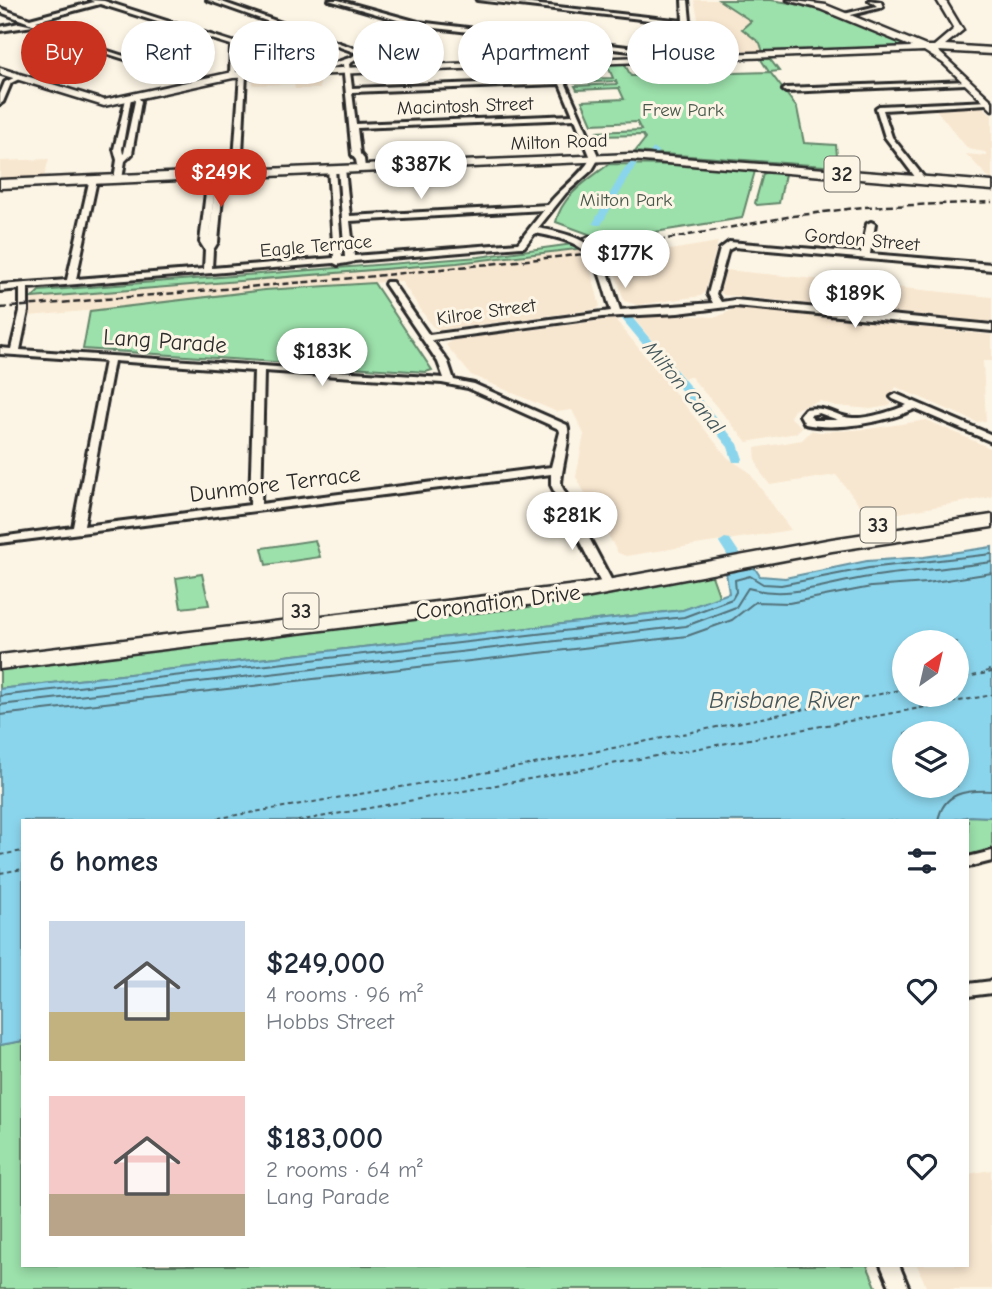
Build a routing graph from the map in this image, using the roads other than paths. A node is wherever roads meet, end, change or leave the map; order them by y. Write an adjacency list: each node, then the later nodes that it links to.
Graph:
1 (109, 0): 10 (street)
2 (210, 0): 26 (street)
3 (332, 0): 13 (street)
4 (345, 0): 13 (street)
5 (480, 0): 11 (street)
6 (685, 0): 18 (street)
7 (791, 0): 14 (street)
8 (872, 0): 14 (street)
9 (941, 0): 22 (street)
10 (96, 1): 16 (street); 21 (street)
11 (512, 1): 17 (street)
12 (0, 10): 15 (street)
13 (386, 15): 24 (street)
14 (843, 15): 22 (street)
15 (22, 21)
16 (32, 21)
17 (672, 21)
18 (688, 21)
19 (21, 24): 20 (street)
20 (0, 29)
21 (229, 42)
22 (932, 51): 23 (street); 25 (street); 33 (street)
23 (992, 51)
24 (627, 54)
25 (739, 54)
26 (351, 59): 27 (street); 30 (street)
27 (339, 63)
28 (458, 66): 30 (street)
29 (339, 70): 30 (street)
30 (347, 70): 38 (street)
31 (0, 71): 32 (street)
32 (18, 78): 40 (street); 41 (street)
33 (966, 82): 39 (street); 42 (street)
34 (191, 84): 40 (street)
35 (238, 84): 48 (street)
36 (510, 84): 38 (street)
37 (564, 84): 43 (street)
38 (350, 90): 44 (street)
39 (786, 90)
40 (132, 98): 49 (street)
41 (0, 102)
42 (989, 104): 51 (street)
43 (578, 117): 44 (street, Macintosh Street); 45 (street)
44 (353, 126): 46 (street)
45 (595, 158): 46 (main road, Milton Road / 32); 51 (main road, Milton Road / 32); 54 (street, Eagle Terrace)
46 (347, 169): 48 (main road, Milton Road / 32); 56 (street); 62 (street)
47 (216, 174): 48 (main road, Milton Road / 32); 49 (main road, Milton Road / 32); 64 (street)
48 (237, 174)
49 (118, 179): 50 (main road, Milton Road / 32)
50 (93, 180): 52 (main road, Milton Road / 32); 65 (street)
51 (922, 180): 53 (main road, Milton Road / 32)
52 (0, 184)
53 (992, 186)
54 (550, 208): 55 (street); 58 (street, Eagle Terrace)
55 (454, 212): 56 (street)
56 (345, 217): 61 (street)
57 (871, 224): 60 (street)
58 (535, 228): 61 (street, Eagle Terrace); 70 (street)
59 (729, 244): 60 (street, Gordon Street); 69 (street)
60 (865, 256): 63 (street, Gordon Street)
61 (350, 261): 62 (street, Eagle Terrace)
62 (338, 262): 64 (street, Eagle Terrace)
63 (992, 267)
64 (208, 272): 65 (street, Eagle Terrace)
65 (71, 282): 67 (street, Eagle Terrace)
66 (389, 284): 72 (street)
67 (24, 286): 68 (street, Eagle Terrace); 74 (street)
68 (0, 288)
69 (718, 305): 70 (street, Kilroe Street); 71 (street)
70 (617, 313): 72 (street, Kilroe Street)
71 (992, 328)
72 (426, 338): 77 (street)
73 (0, 351): 74 (street, Lang Parade)
74 (15, 351): 75 (street, Lang Parade)
75 (110, 358): 76 (street, Lang Parade); 86 (street)
76 (258, 368): 77 (street, Lang Parade); 83 (street)
77 (450, 381): 82 (street, Lang Parade)
78 (896, 397): 79 (street)
79 (915, 405): 80 (street); 81 (street)
80 (848, 420)
81 (992, 439)
82 (556, 470): 83 (street, Dunmore Terrace); 89 (street, Lang Parade)
83 (255, 508): 86 (street, Dunmore Terrace)
84 (992, 509): 88 (highway, Coronation Drive / 33)
85 (992, 521): 88 (highway, Coronation Drive / 33)
86 (78, 530): 87 (street, Dunmore Terrace)
87 (0, 540)
88 (765, 551): 89 (highway, Coronation Drive / 33)
89 (606, 581): 90 (highway, Coronation Drive / 33); 91 (highway, Coronation Drive / 33)
90 (0, 648)
91 (0, 662)
92 (992, 856): 93 (street)
93 (969, 862)
94 (992, 987): 95 (street)
95 (969, 990)
96 (891, 1267): 97 (street)
97 (900, 1289)

